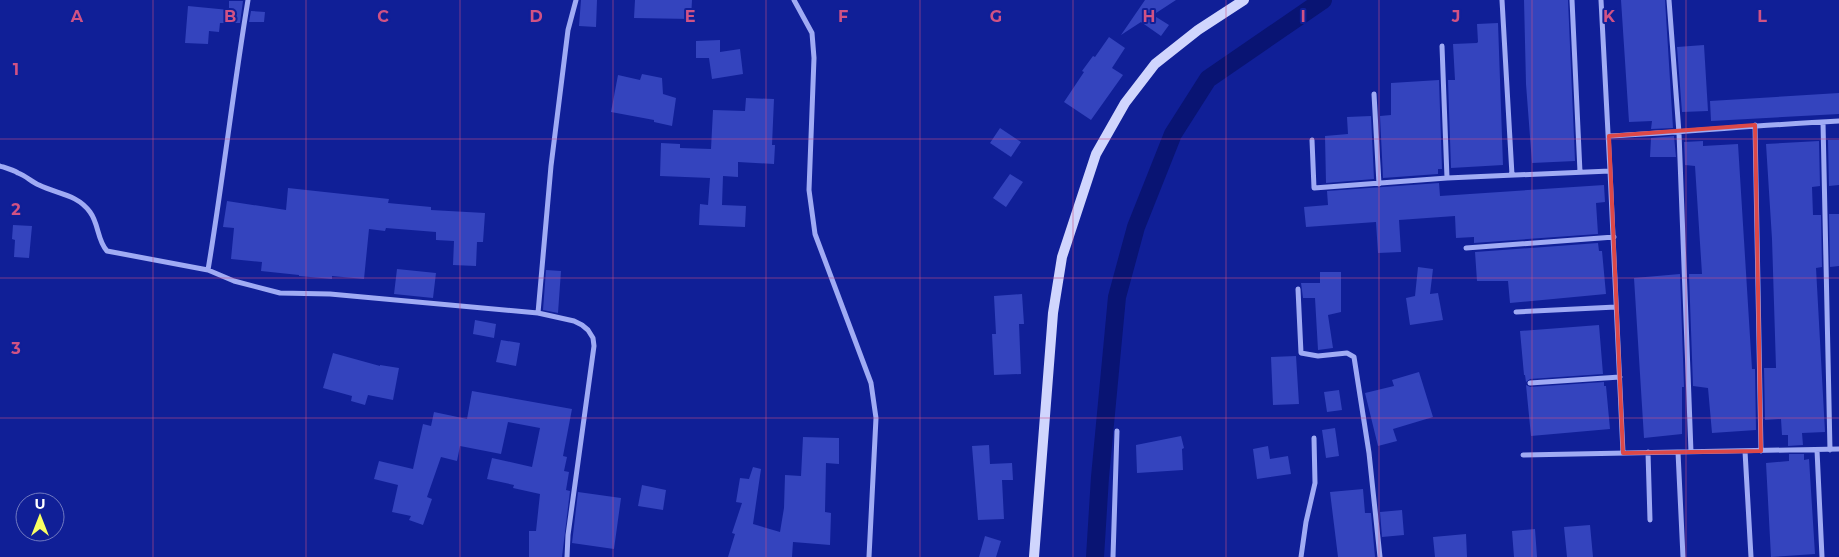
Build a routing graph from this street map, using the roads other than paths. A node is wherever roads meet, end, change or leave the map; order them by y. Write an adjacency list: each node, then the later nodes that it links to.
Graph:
1 (248, 0): 25 (street)
2 (576, 0): 28 (street)
3 (794, 0): 46 (street)
4 (1244, 0): 47 (street)
5 (1502, 0): 20 (street)
6 (1572, 0): 19 (street)
7 (1601, 0): 15 (street)
8 (1669, 0): 14 (street)
9 (1442, 46): 21 (street)
10 (1374, 94): 22 (street)
11 (1839, 121): 12 (street)
12 (1823, 122): 13 (street); 36 (street)
13 (1755, 125): 14 (street); 38 (street)
14 (1679, 133): 15 (street); 41 (street)
15 (1609, 136): 18 (street)
16 (1312, 140): 22 (street)
17 (0, 166): 25 (street)
18 (1610, 171): 19 (street); 23 (street)
19 (1580, 172): 20 (street)
20 (1512, 175): 21 (street)
21 (1447, 178): 22 (street)
22 (1379, 184)
23 (1614, 237): 24 (street); 27 (street)
24 (1466, 248)
25 (208, 270): 28 (street)
26 (1298, 288): 50 (street)
27 (1616, 307): 29 (street); 30 (street)
28 (538, 312): 45 (street)
29 (1516, 312)
30 (1620, 377): 31 (street); 42 (street)
31 (1530, 383)
32 (1116, 431): 48 (street)
33 (1314, 438): 49 (street)
34 (1839, 449): 36 (street)
35 (1817, 450): 36 (street); 38 (street); 53 (street)
36 (1830, 450)
37 (1745, 451): 38 (street); 41 (street); 52 (street)
38 (1762, 451)
39 (1648, 452): 40 (street); 42 (street); 44 (street)
40 (1678, 452): 41 (street); 51 (street)
41 (1691, 452)
42 (1623, 453): 43 (street)
43 (1523, 455)
44 (1650, 520)
45 (568, 557)
46 (870, 557)
47 (1034, 557)
48 (1113, 557)
49 (1301, 557)
50 (1380, 557)
51 (1683, 557)
52 (1751, 557)
53 (1822, 557)

